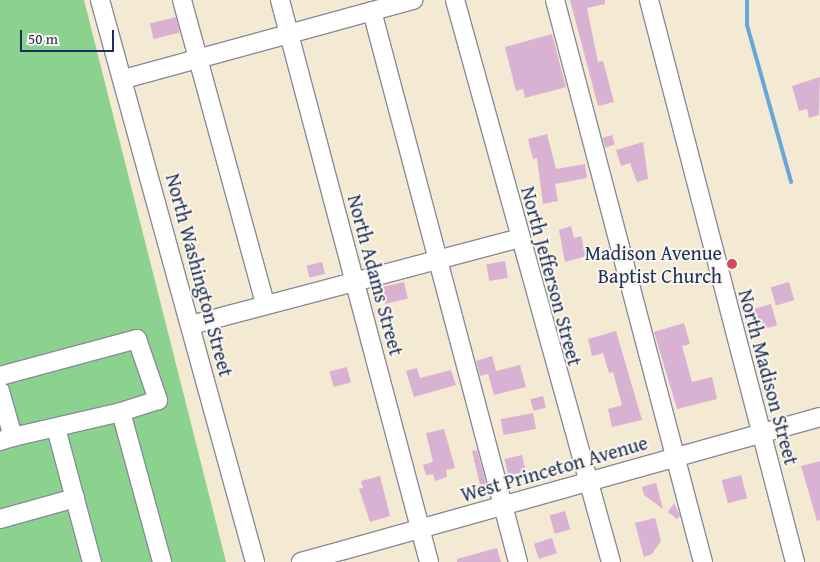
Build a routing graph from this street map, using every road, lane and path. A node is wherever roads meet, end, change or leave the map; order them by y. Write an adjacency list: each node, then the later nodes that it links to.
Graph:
1 (100, 0): 11 (street, North Washington Street)
2 (182, 0): 10 (street)
3 (280, 0): 9 (street, North Adams Street)
4 (413, 0): 8 (street)
5 (455, 0): 12 (street, North Jefferson Street)
6 (555, 0): 24 (street)
7 (649, 0): 22 (street, North Madison Street)
8 (369, 8): 9 (street); 13 (street)
9 (290, 34): 10 (street); 14 (street, North Adams Street)
10 (200, 58): 11 (street); 15 (street)
11 (124, 79): 16 (street, North Washington Street)
12 (520, 238): 13 (street); 25 (street, North Jefferson Street)
13 (438, 258): 14 (street); 27 (street)
14 (356, 279): 15 (street); 29 (street, North Adams Street)
15 (265, 304): 16 (street)
16 (191, 324): 32 (street, North Washington Street)
17 (0, 376): 19 (street)
18 (0, 391): 23 (street)
19 (121, 412): 21 (street); 31 (street)
20 (820, 417): 22 (street, West Princeton Avenue)
21 (56, 428): 23 (street); 26 (street)
22 (762, 433): 24 (street, West Princeton Avenue); 38 (street, North Madison Street)
23 (6, 439)
24 (676, 456): 25 (street, West Princeton Avenue); 37 (street)
25 (586, 483): 27 (street, West Princeton Avenue); 36 (street, North Jefferson Street)
26 (75, 498): 28 (street); 30 (street)
27 (503, 505): 29 (street, West Princeton Avenue); 35 (street)
28 (0, 519)
29 (420, 528): 33 (street, West Princeton Avenue); 34 (street, North Adams Street)
30 (92, 562)
31 (162, 562)
32 (255, 562)
33 (301, 562)
34 (429, 562)
35 (518, 562)
36 (611, 562)
37 (704, 562)
38 (796, 562)

